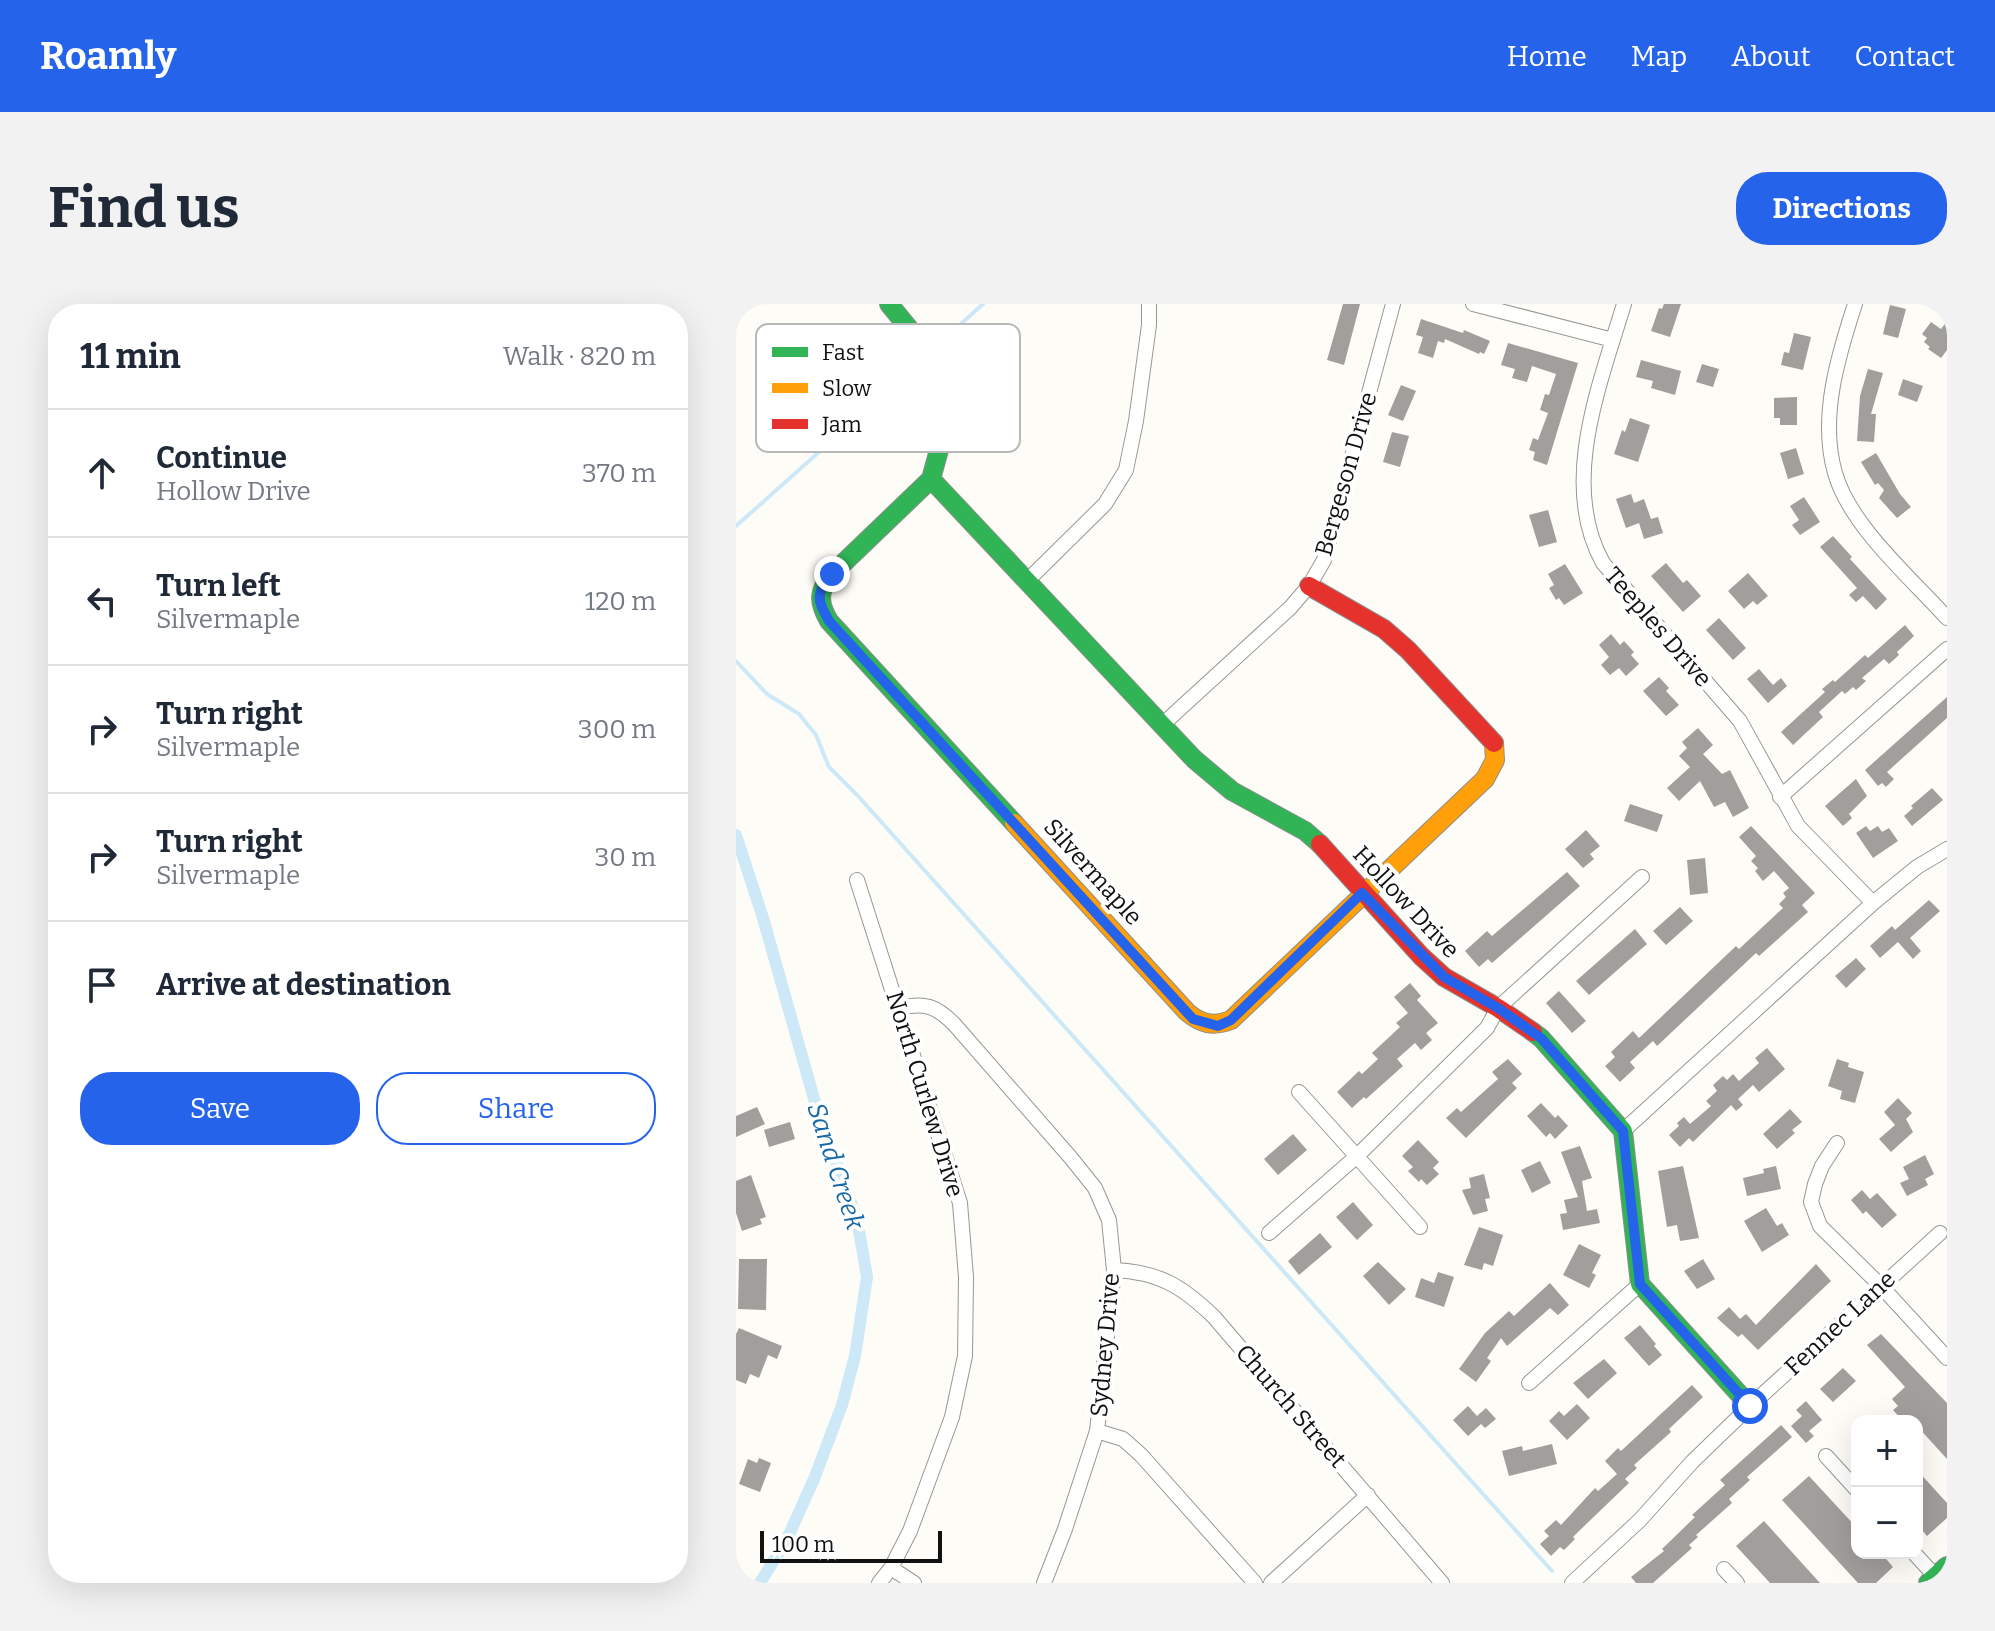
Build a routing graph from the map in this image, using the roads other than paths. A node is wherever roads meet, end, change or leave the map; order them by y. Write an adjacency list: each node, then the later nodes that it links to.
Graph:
1 (889, 304): 7 (street)
2 (1149, 304): 11 (street)
3 (1393, 304): 12 (street, Bergeson Drive)
4 (1473, 304): 8 (street)
5 (1624, 304): 8 (street, Teeples Drive)
6 (1855, 304): 13 (street)
7 (905, 324)
8 (1613, 340): 16 (street, Teeples Drive)
9 (938, 452): 10 (street)
10 (931, 479): 11 (street, Hollow Drive); 20 (street, Silvermaple)
11 (1027, 581): 15 (street, Hollow Drive)
12 (1309, 586): 15 (street, Bergeson Drive); 20 (street, Silvermaple)
13 (1947, 618)
14 (1947, 649): 16 (street)
15 (1162, 725): 20 (street, Hollow Drive)
16 (1780, 797): 21 (street, Teeples Drive)
17 (1947, 849): 21 (street)
18 (1642, 877): 23 (street)
19 (857, 880): 22 (street, North Curlew Drive)
20 (1362, 893): 23 (street, Hollow Drive)
21 (1873, 903): 25 (street)
22 (899, 1008): 31 (street, Sydney Drive); 42 (street, North Curlew Drive)
23 (1498, 1008): 25 (street, Hollow Drive); 27 (street)
24 (1299, 1092): 27 (street)
25 (1623, 1131): 32 (street)
26 (1837, 1143): 33 (street)
27 (1357, 1156): 28 (street); 29 (street)
28 (1420, 1227)
29 (1269, 1233)
30 (1940, 1233): 33 (street, Fennec Lane)
31 (1114, 1270): 37 (street, Sydney Drive); 40 (street, Church Street)
32 (1640, 1284): 35 (street); 36 (street)
33 (1880, 1285): 34 (street); 36 (street, Fennec Lane)
34 (1947, 1358)
35 (1529, 1383)
36 (1750, 1406): 51 (street, Fennec Lane)
37 (1097, 1431): 47 (street, Sydney Drive); 48 (street)
38 (1826, 1456): 39 (street)
39 (1854, 1487)
40 (1368, 1495): 49 (street); 50 (street, Church Street)
41 (1920, 1559): 44 (street)
42 (891, 1568): 45 (street, North Curlew Drive); 46 (street)
43 (1724, 1569): 52 (street)
44 (1937, 1575)
45 (879, 1583)
46 (914, 1583)
47 (1044, 1583)
48 (1255, 1583)
49 (1271, 1583)
50 (1442, 1583)
51 (1572, 1583)
52 (1737, 1583)

